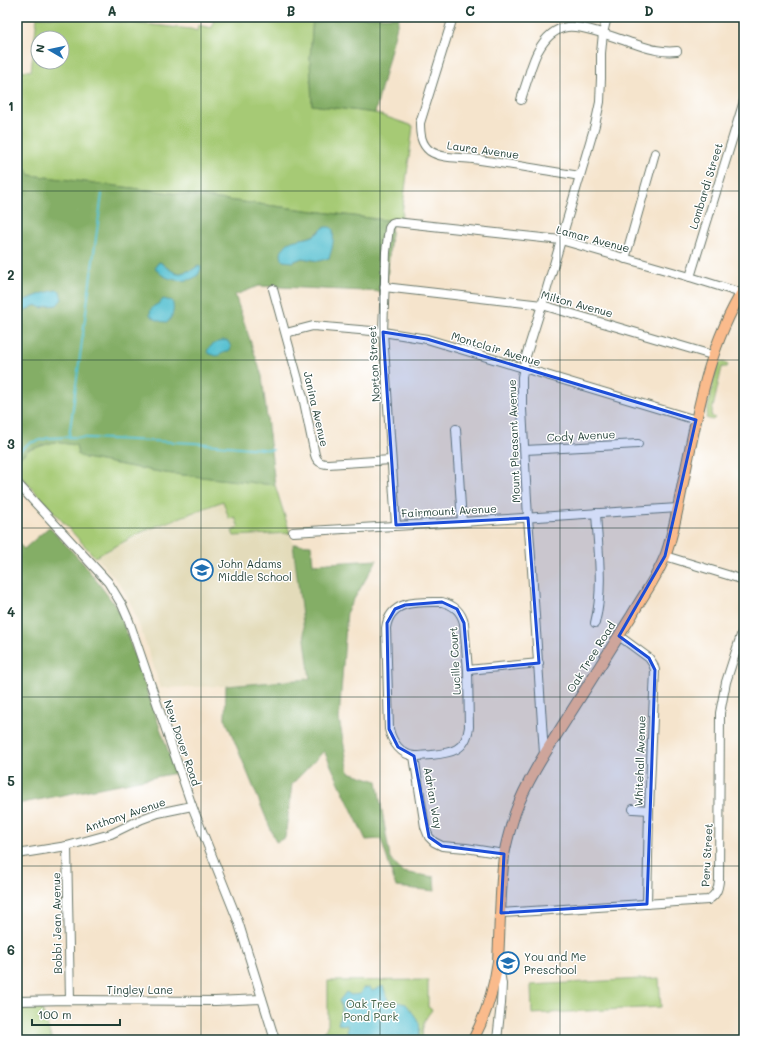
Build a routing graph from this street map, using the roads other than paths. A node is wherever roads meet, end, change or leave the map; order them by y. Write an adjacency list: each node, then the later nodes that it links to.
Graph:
1 (453, 17): 8 (street, Laura Avenue)
2 (607, 17): 3 (street, Mount Pleasant Avenue)
3 (603, 33): 4 (street); 5 (street); 8 (street, Mount Pleasant Avenue)
4 (677, 51)
5 (521, 100)
6 (744, 101): 12 (street, Lombardi Street)
7 (655, 153): 11 (street)
8 (580, 176): 10 (street, Mount Pleasant Avenue)
9 (412, 223): 10 (street, Lamar Avenue); 13 (street, Norton Street)
10 (561, 240): 11 (street, Lamar Avenue); 16 (street, Mount Pleasant Avenue)
11 (626, 258): 12 (street, Lamar Avenue)
12 (690, 277): 15 (street, Lamar Avenue)
13 (384, 287): 16 (street, Milton Avenue); 17 (street, Norton Street)
14 (273, 289): 18 (street, Janina Avenue)
15 (743, 291): 19 (main road, Oak Tree Road)
16 (542, 305): 19 (street, Milton Avenue); 20 (street, Mount Pleasant Avenue)
17 (382, 332): 18 (street, Montclair Avenue); 20 (street, Montclair Avenue); 25 (street, Norton Street)
18 (286, 333): 25 (street, Janina Avenue)
19 (712, 355): 21 (main road, Oak Tree Road)
20 (523, 368): 21 (street, Montclair Avenue); 24 (street, Mount Pleasant Avenue)
21 (696, 420): 27 (main road, Oak Tree Road)
22 (456, 429): 30 (street)
23 (638, 444): 24 (street, Cody Avenue)
24 (525, 450): 29 (street, Mount Pleasant Avenue)
25 (391, 460): 31 (street, Norton Street)
26 (17, 483): 42 (street, New Dover Road)
27 (678, 508): 28 (street, Fairmount Avenue); 33 (main road, Oak Tree Road)
28 (596, 513): 29 (street, Fairmount Avenue); 35 (street)
29 (528, 518): 30 (street, Fairmount Avenue); 38 (street, Mount Pleasant Avenue)
30 (462, 522): 31 (street, Fairmount Avenue)
31 (396, 526): 32 (street, Fairmount Avenue)
32 (293, 532)
33 (665, 556): 34 (street); 37 (main road, Oak Tree Road)
34 (744, 580)
35 (595, 623)
36 (744, 626): 48 (street, Peru Street)
37 (619, 636): 40 (main road, Oak Tree Road); 44 (street, Whitehall Avenue)
38 (538, 663): 39 (street); 40 (street, Mount Pleasant Avenue)
39 (468, 670): 41 (street, Lucille Court); 41 (street, Lucille Court)
40 (544, 754): 47 (main road, Oak Tree Road)
41 (414, 756): 47 (street, Adrian Way)
42 (192, 806): 45 (street, Anthony Avenue); 51 (street, New Dover Road)
43 (634, 809): 44 (street)
44 (650, 810): 48 (street, Whitehall Avenue)
45 (67, 846): 46 (street, Anthony Avenue); 52 (street, Bobbi Jean Avenue)
46 (17, 854)
47 (504, 854): 49 (main road, Oak Tree Road)
48 (647, 904): 49 (street, Peru Street)
49 (501, 913): 50 (main road, Oak Tree Road)
50 (498, 962): 55 (main road, Oak Tree Road); 56 (street)
51 (262, 999): 52 (street, Tingley Lane); 54 (street, New Dover Road)
52 (70, 1000): 53 (street, Tingley Lane)
53 (17, 1001)
54 (275, 1040)
55 (473, 1040)
56 (497, 1040)

